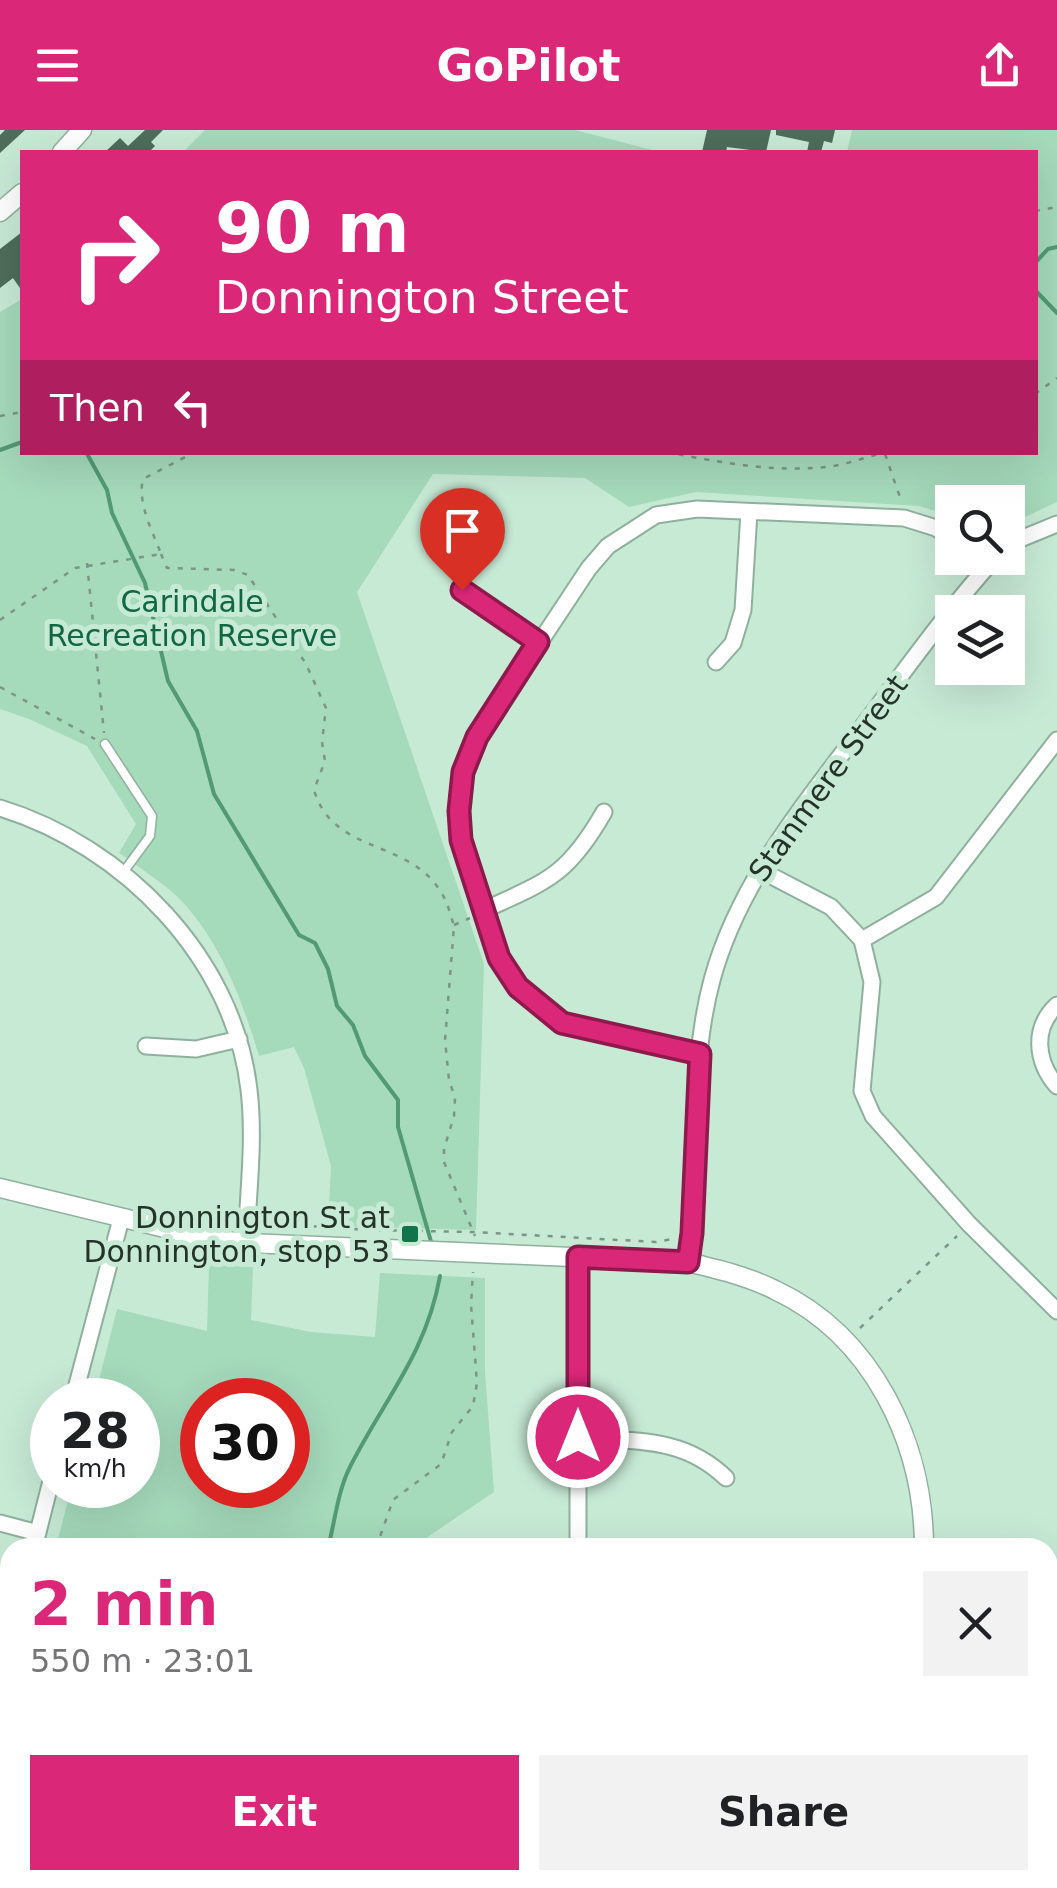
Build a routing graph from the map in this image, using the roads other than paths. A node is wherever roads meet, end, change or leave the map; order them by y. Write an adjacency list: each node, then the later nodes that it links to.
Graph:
1 (82, 130): 2 (street)
2 (64, 150)
3 (20, 195): 4 (street)
4 (0, 212)
5 (750, 512): 7 (street); 11 (street); 12 (street)
6 (1057, 524): 8 (street)
7 (935, 528)
8 (1025, 537)
9 (974, 575): 17 (street, Stanmere Street)
10 (462, 590): 11 (street)
11 (538, 642): 19 (street)
12 (716, 662)
13 (1057, 740): 20 (street)
14 (105, 744): 18 (lane)
15 (0, 808): 18 (street)
16 (604, 812): 19 (street)
17 (760, 870): 20 (street); 24 (street, Stanmere Street)
18 (122, 874): 22 (street)
19 (478, 913): 24 (street)
20 (862, 940): 31 (street)
21 (1057, 1005): 25 (street)
22 (239, 1039): 23 (street); 28 (street)
23 (146, 1046)
24 (700, 1054): 30 (street, Stanmere Street)
25 (1057, 1086)
26 (0, 1188): 27 (street)
27 (121, 1219): 28 (street); 32 (street)
28 (246, 1243): 29 (street)
29 (578, 1257): 30 (street); 33 (street)
30 (688, 1262): 40 (street)
31 (1057, 1311)
32 (79, 1378)
33 (578, 1437): 34 (street); 39 (street)
34 (726, 1478)
35 (44, 1508): 38 (street)
36 (0, 1523): 37 (street)
37 (32, 1538)
38 (37, 1538)
39 (578, 1538)
40 (924, 1538)

